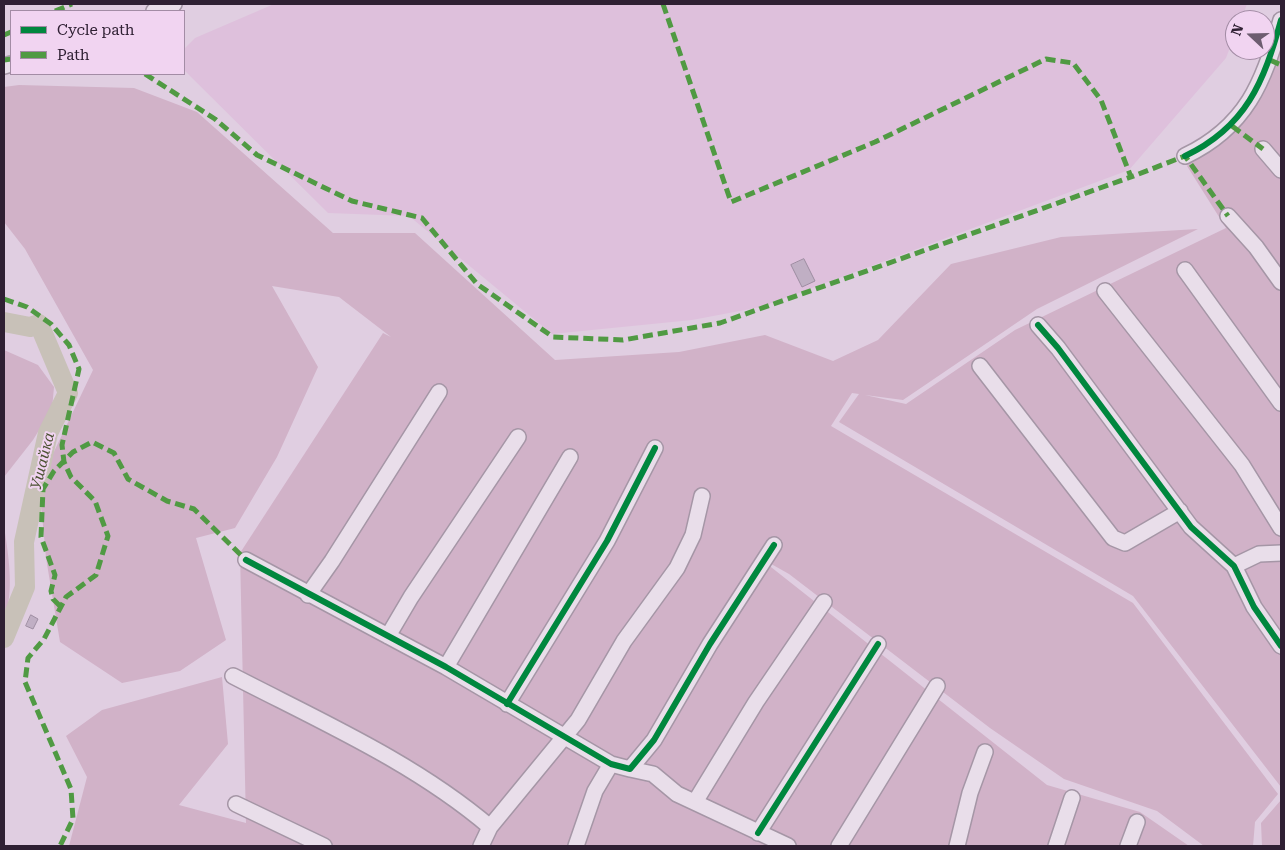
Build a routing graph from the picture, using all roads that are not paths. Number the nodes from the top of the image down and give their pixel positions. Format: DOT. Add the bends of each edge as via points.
graph roads {
  1 [pos="174,4"];
  2 [pos="157,10"];
  3 [pos="1281,20"];
  4 [pos="1263,149"];
  5 [pos="1185,156"];
  6 [pos="1281,170"];
  7 [pos="1228,216"];
  8 [pos="1185,270"];
  9 [pos="1281,282"];
  10 [pos="1105,291"];
  11 [pos="1038,325"];
  12 [pos="980,366"];
  13 [pos="439,392"];
  14 [pos="1281,403"];
  15 [pos="518,436"];
  16 [pos="655,448"];
  17 [pos="570,457"];
  18 [pos="702,496"];
  19 [pos="1180,511"];
  20 [pos="1281,528"];
  21 [pos="774,545"];
  22 [pos="1281,552"];
  23 [pos="246,560"];
  24 [pos="1234,566"];
  25 [pos="308,595"];
  26 [pos="824,602"];
  27 [pos="388,636"];
  28 [pos="878,644"];
  29 [pos="1281,646"];
  30 [pos="446,667"];
  31 [pos="233,676"];
  32 [pos="937,686"];
  33 [pos="506,704"];
  34 [pos="565,736"];
  35 [pos="985,752"];
  36 [pos="611,764"];
  37 [pos="630,769"];
  38 [pos="1072,798"];
  39 [pos="694,802"];
  40 [pos="236,804"];
  41 [pos="1137,822"];
  42 [pos="490,827"];
  43 [pos="758,833"];
  44 [pos="324,846"];
  45 [pos="481,846"];
  46 [pos="576,846"];
  47 [pos="788,846"];
  48 [pos="839,846"];
  49 [pos="957,846"];
  50 [pos="1056,846"];
  51 [pos="1128,846"];
  1 -- 2 [label="street"];
  3 -- 5 [label="street" via="1270,60 1253,96 1232,126"];
  4 -- 6 [label="street"];
  7 -- 9 [label="street"];
  8 -- 14 [label="street"];
  10 -- 20 [label="street" via="1242,465"];
  11 -- 19 [label="street"];
  12 -- 19 [label="street" via="1113,538 1125,543"];
  13 -- 25 [label="street"];
  15 -- 27 [label="street"];
  16 -- 33 [label="street" via="607,541"];
  17 -- 30 [label="street"];
  18 -- 34 [label="street" via="693,535 677,568 624,641 578,720"];
  19 -- 24 [label="street" via="1191,527"];
  21 -- 37 [label="street" via="710,644 654,740"];
  22 -- 24 [label="street" via="1259,554"];
  23 -- 25 [label="street"];
  24 -- 29 [label="street" via="1254,607"];
  25 -- 27 [label="street"];
  26 -- 39 [label="street" via="756,702"];
  27 -- 30 [label="street"];
  28 -- 43 [label="street"];
  30 -- 33 [label="street"];
  31 -- 42 [label="street" via="352,737 464,805"];
  32 -- 48 [label="street"];
  33 -- 34 [label="street"];
  34 -- 36 [label="street"];
  34 -- 42 [label="street"];
  35 -- 49 [label="street" via="970,793"];
  36 -- 37 [label="street"];
  36 -- 46 [label="street" via="595,791"];
  37 -- 39 [label="street" via="653,774 677,794"];
  38 -- 50 [label="street"];
  39 -- 43 [label="street"];
  40 -- 44 [label="street"];
  41 -- 51 [label="street"];
  42 -- 45 [label="street"];
  43 -- 47 [label="street"];
}
